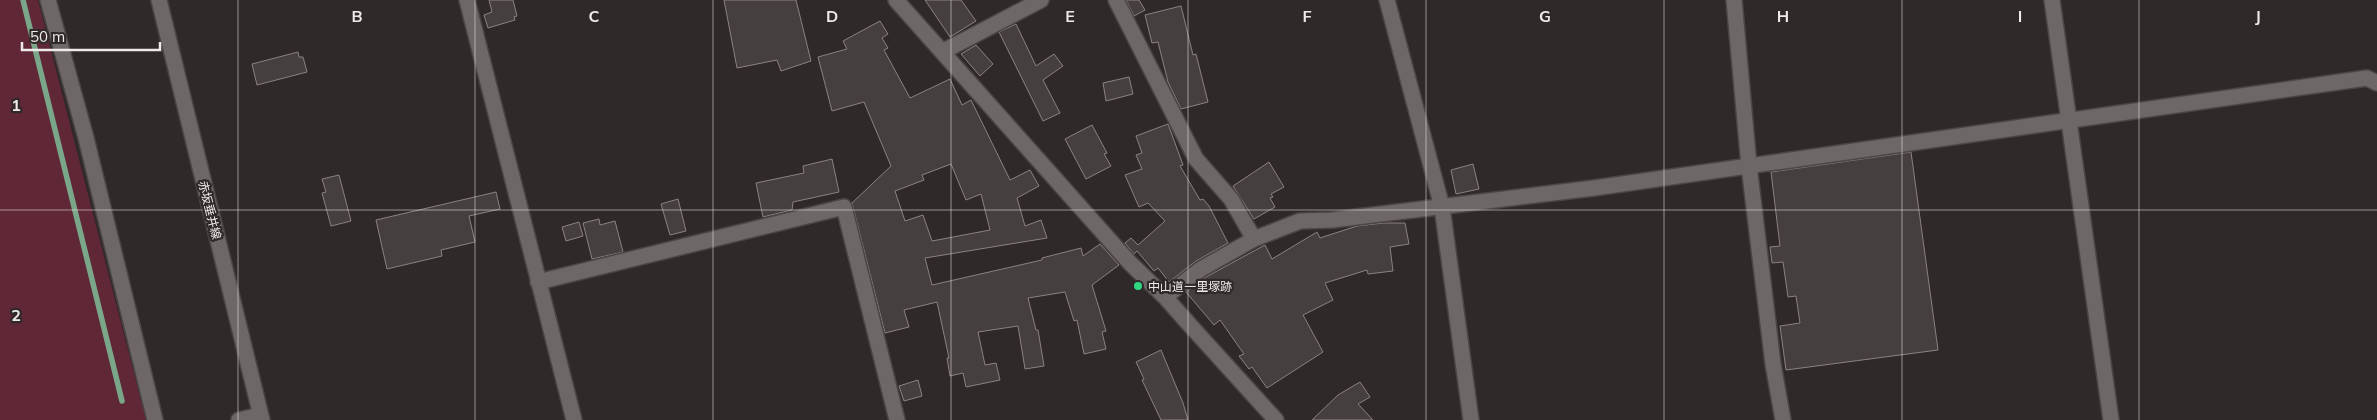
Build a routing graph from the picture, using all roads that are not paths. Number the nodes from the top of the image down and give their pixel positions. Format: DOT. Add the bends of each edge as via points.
graph roads {
  1 [pos="48,0"];
  2 [pos="159,0"];
  3 [pos="467,0"];
  4 [pos="896,0"];
  5 [pos="1040,0"];
  6 [pos="1116,0"];
  7 [pos="1387,0"];
  8 [pos="1734,0"];
  9 [pos="2052,0"];
  10 [pos="942,52"];
  11 [pos="2377,82"];
  12 [pos="2069,120"];
  13 [pos="1749,166"];
  14 [pos="1442,207"];
  15 [pos="1254,239"];
  16 [pos="538,282"];
  17 [pos="1165,296"];
  18 [pos="261,417"];
  19 [pos="155,420"];
  20 [pos="238,420"];
  21 [pos="574,420"];
  22 [pos="897,420"];
  23 [pos="1276,420"];
  24 [pos="1472,420"];
  25 [pos="1783,420"];
  26 [pos="2111,420"];
  1 -- 19 [label="street" via="86,138"];
  2 -- 18 [label="street, 赤坂垂井線"];
  3 -- 16 [label="street"];
  4 -- 10 [label="street"];
  5 -- 10 [label="street"];
  6 -- 15 [label="street" via="1196,159 1231,199"];
  7 -- 14 [label="street"];
  8 -- 13 [label="street"];
  9 -- 12 [label="street"];
  10 -- 17 [label="street" via="1130,263"];
  11 -- 12 [label="street" via="2367,78"];
  12 -- 13 [label="street"];
  12 -- 26 [label="street"];
  13 -- 14 [label="street"];
  13 -- 25 [label="street"];
  14 -- 15 [label="street" via="1300,221"];
  14 -- 24 [label="street"];
  15 -- 17 [label="street" via="1201,269"];
  16 -- 21 [label="street"];
  16 -- 22 [label="street" via="844,207"];
  17 -- 23 [label="street"];
  18 -- 20 [label="street"];
}
